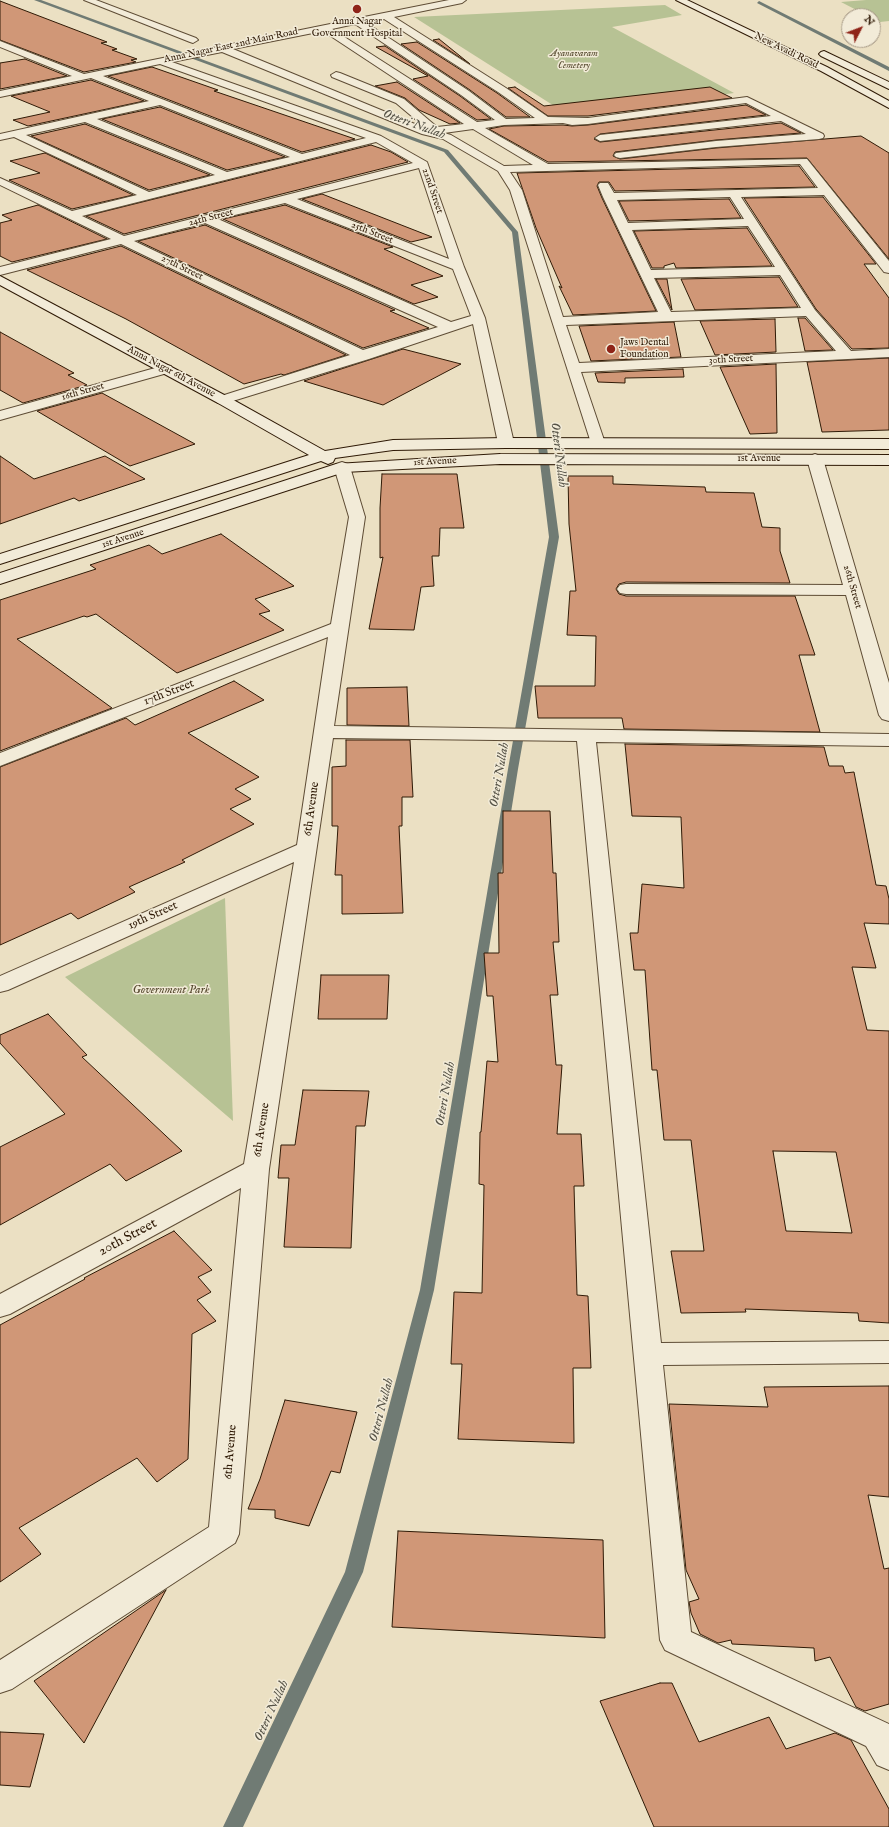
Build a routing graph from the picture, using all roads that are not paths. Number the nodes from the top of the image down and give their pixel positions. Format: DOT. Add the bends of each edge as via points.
graph roads {
  1 [pos="110,0"];
  2 [pos="462,0"];
  3 [pos="92,1"];
  4 [pos="702,1"];
  5 [pos="683,2"];
  6 [pos="385,15"];
  7 [pos="356,20"];
  8 [pos="324,28"];
  9 [pos="193,40"];
  10 [pos="0,44"];
  11 [pos="221,48"];
  12 [pos="813,49"];
  13 [pos="160,61"];
  14 [pos="336,75"];
  15 [pos="87,76"];
  16 [pos="889,86"];
  17 [pos="0,94"];
  18 [pos="161,102"];
  19 [pos="889,106"];
  20 [pos="780,118"];
  21 [pos="87,119"];
  22 [pos="545,120"];
  23 [pos="504,122"];
  24 [pos="572,122"];
  25 [pos="475,126"];
  26 [pos="431,131"];
  27 [pos="16,134"];
  28 [pos="0,138"];
  29 [pos="377,138"];
  30 [pos="600,138"];
  31 [pos="620,155"];
  32 [pos="301,158"];
  33 [pos="423,164"];
  34 [pos="642,166"];
  35 [pos="597,167"];
  36 [pos="546,168"];
  37 [pos="502,169"];
  38 [pos="226,176"];
  39 [pos="0,181"];
  40 [pos="826,191"];
  41 [pos="733,193"];
  42 [pos="148,196"];
  43 [pos="609,198"];
  44 [pos="286,199"];
  45 [pos="72,215"];
  46 [pos="207,219"];
  47 [pos="752,222"];
  48 [pos="623,227"];
  49 [pos="125,240"];
  50 [pos="458,267"];
  51 [pos="889,269"];
  52 [pos="0,271"];
  53 [pos="784,271"];
  54 [pos="646,274"];
  55 [pos="0,280"];
  56 [pos="810,312"];
  57 [pos="666,316"];
  58 [pos="478,318"];
  59 [pos="559,321"];
  60 [pos="450,327"];
  61 [pos="889,353"];
  62 [pos="847,355"];
  63 [pos="364,356"];
  64 [pos="573,368"];
  65 [pos="166,369"];
  66 [pos="223,400"];
  67 [pos="0,416"];
  68 [pos="506,443"];
  69 [pos="597,443"];
  70 [pos="889,444"];
  71 [pos="815,459"];
  72 [pos="889,460"];
  73 [pos="332,461"];
  74 [pos="0,559"];
  75 [pos="0,579"];
  76 [pos="626,589"];
  77 [pos="853,590"];
  78 [pos="339,626"];
  79 [pos="889,715"];
  80 [pos="323,732"];
  81 [pos="586,736"];
  82 [pos="889,740"];
  83 [pos="0,760"];
  84 [pos="307,848"];
  85 [pos="0,985"];
  86 [pos="256,1169"];
  87 [pos="0,1306"];
  88 [pos="889,1352"];
  89 [pos="646,1354"];
  90 [pos="0,1678"];
  91 [pos="885,1740"];
  1 -- 3 [label="street"];
  2 -- 6 [label="street, Anna Nagar East 2nd Main Road"];
  3 -- 9 [label="street"];
  4 -- 5 [label="street"];
  5 -- 19 [label="street, New Avadi Road" via="824,69"];
  6 -- 7 [label="street, Anna Nagar East 2nd Main Road"];
  6 -- 22 [label="street"];
  7 -- 8 [label="street, Anna Nagar East 2nd Main Road"];
  7 -- 23 [label="street"];
  8 -- 11 [label="street, Anna Nagar East 2nd Main Road"];
  8 -- 25 [label="street"];
  10 -- 15 [label="street"];
  11 -- 13 [label="street, Anna Nagar East 2nd Main Road"];
  11 -- 26 [label="street"];
  12 -- 16 [label="street, New Avadi Road"];
  13 -- 15 [label="street, Anna Nagar East 2nd Main Road"];
  13 -- 29 [label="street, 22nd Street"];
  14 -- 26 [label="street" via="400,101"];
  15 -- 17 [label="street, Anna Nagar East 2nd Main Road"];
  15 -- 18 [label="street"];
  18 -- 21 [label="street"];
  18 -- 32 [label="street"];
  20 -- 24 [label="street" via="747,100"];
  20 -- 30 [label="street"];
  20 -- 31 [label="street" via="819,136"];
  21 -- 27 [label="street"];
  21 -- 38 [label="street"];
  22 -- 23 [label="street"];
  22 -- 24 [label="street"];
  23 -- 25 [label="street"];
  24 -- 30 [label="street"];
  25 -- 26 [label="street"];
  25 -- 36 [label="street"];
  26 -- 37 [label="street" via="447,137"];
  27 -- 28 [label="street"];
  27 -- 42 [label="street"];
  29 -- 32 [label="street"];
  29 -- 33 [label="street, 22nd Street"];
  30 -- 31 [label="street"];
  31 -- 34 [label="street"];
  32 -- 38 [label="street"];
  33 -- 44 [label="street, 24th Street"];
  33 -- 50 [label="street, 22nd Street"];
  34 -- 35 [label="street"];
  34 -- 40 [label="street" via="803,161"];
  35 -- 36 [label="street"];
  35 -- 43 [label="street"];
  36 -- 37 [label="street"];
  37 -- 59 [label="street" via="516,190"];
  38 -- 42 [label="street"];
  39 -- 45 [label="street, 27th Street"];
  40 -- 41 [label="street"];
  40 -- 51 [label="street"];
  41 -- 43 [label="street"];
  41 -- 47 [label="street"];
  42 -- 45 [label="street"];
  43 -- 48 [label="street"];
  44 -- 46 [label="street, 24th Street"];
  44 -- 50 [label="street, 25th Street"];
  45 -- 49 [label="street, 27th Street"];
  46 -- 49 [label="street, 24th Street"];
  46 -- 60 [label="street"];
  47 -- 48 [label="street"];
  47 -- 53 [label="street"];
  48 -- 54 [label="street"];
  49 -- 52 [label="street, 24th Street"];
  49 -- 63 [label="street, 27th Street"];
  50 -- 58 [label="street, 22nd Street"];
  53 -- 54 [label="street"];
  53 -- 56 [label="street"];
  54 -- 57 [label="street"];
  55 -- 65 [label="street, Anna Nagar 6th Avenue"];
  56 -- 57 [label="street"];
  56 -- 62 [label="street"];
  57 -- 59 [label="street"];
  58 -- 60 [label="street"];
  58 -- 68 [label="street, 22nd Street"];
  59 -- 64 [label="street"];
  60 -- 63 [label="street"];
  61 -- 62 [label="street, 30th Street"];
  62 -- 64 [label="street, 30th Street"];
  63 -- 66 [label="street"];
  64 -- 69 [label="street"];
  65 -- 66 [label="street, Anna Nagar 6th Avenue"];
  65 -- 67 [label="street, 16th Street"];
  66 -- 73 [label="street, Anna Nagar 6th Avenue"];
  68 -- 69 [label="street, 1st Avenue"];
  68 -- 73 [label="street, 1st Avenue" via="393,445"];
  69 -- 70 [label="street, 1st Avenue"];
  71 -- 72 [label="street, 1st Avenue"];
  71 -- 73 [label="street, 1st Avenue"];
  71 -- 77 [label="street, 26th Street"];
  73 -- 74 [label="street, 1st Avenue"];
  73 -- 75 [label="street, 1st Avenue"];
  73 -- 78 [label="street, 6th Avenue" via="357,517"];
  76 -- 77 [label="street"];
  77 -- 79 [label="street, 26th Street"];
  78 -- 80 [label="street, 6th Avenue"];
  78 -- 83 [label="street, 17th Street"];
  80 -- 81 [label="street"];
  80 -- 84 [label="street, 6th Avenue"];
  81 -- 82 [label="street"];
  81 -- 89 [label="street"];
  84 -- 85 [label="street, 19th Street"];
  84 -- 86 [label="street, 6th Avenue"];
  86 -- 87 [label="street, 20th Street"];
  86 -- 90 [label="street, 6th Avenue" via="224,1534"];
  88 -- 89 [label="street"];
  89 -- 91 [label="street" via="676,1640"];
}
